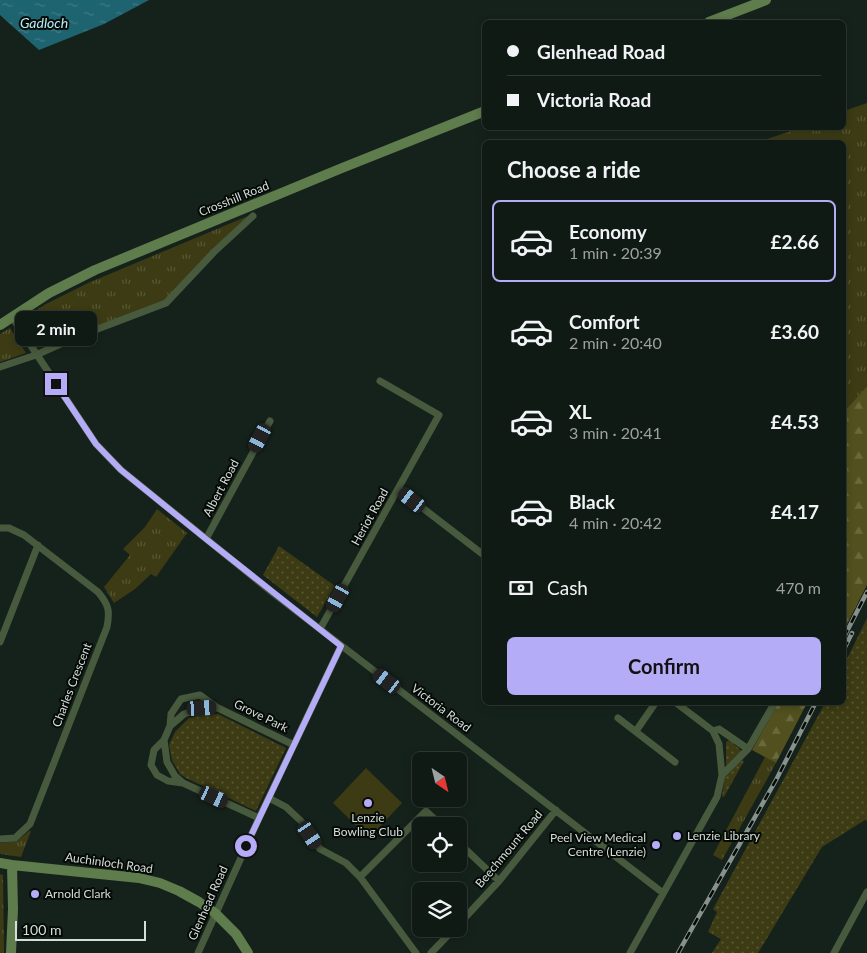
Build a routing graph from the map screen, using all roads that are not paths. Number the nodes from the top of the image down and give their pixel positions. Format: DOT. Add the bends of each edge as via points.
graph roads {
  1 [pos="766,0"];
  2 [pos="714,20"];
  3 [pos="482,112"];
  4 [pos="253,216"];
  5 [pos="12,317"];
  6 [pos="0,325"];
  7 [pos="36,355"];
  8 [pos="0,367"];
  9 [pos="380,380"];
  10 [pos="270,421"];
  11 [pos="398,489"];
  12 [pos="0,528"];
  13 [pos="206,539"];
  14 [pos="38,546"];
  15 [pos="482,554"];
  16 [pos="320,629"];
  17 [pos="0,642"];
  18 [pos="341,646"];
  19 [pos="654,705"];
  20 [pos="679,705"];
  21 [pos="772,705"];
  22 [pos="218,708"];
  23 [pos="618,718"];
  24 [pos="170,726"];
  25 [pos="636,731"];
  26 [pos="713,731"];
  27 [pos="164,740"];
  28 [pos="294,745"];
  29 [pos="748,750"];
  30 [pos="676,762"];
  31 [pos="722,775"];
  32 [pos="183,783"];
  33 [pos="269,798"];
  34 [pos="556,810"];
  35 [pos="420,817"];
  36 [pos="432,817"];
  37 [pos="259,818"];
  38 [pos="412,825"];
  39 [pos="0,839"];
  40 [pos="467,850"];
  41 [pos="0,863"];
  42 [pos="12,865"];
  43 [pos="360,878"];
  44 [pos="499,881"];
  45 [pos="867,892"];
  46 [pos="662,893"];
  47 [pos="215,914"];
  48 [pos="467,915"];
  49 [pos="446,937"];
  50 [pos="11,953"];
  51 [pos="198,953"];
  52 [pos="248,953"];
  53 [pos="416,953"];
  54 [pos="431,953"];
  55 [pos="630,953"];
  56 [pos="834,953"];
  1 -- 2 [label="main road"];
  3 -- 5 [label="main road, Crosshill Road" via="95,270"];
  4 -- 7 [label="street, Crosshill Road" via="166,303"];
  5 -- 6 [label="main road, Crosshill Road"];
  5 -- 7 [label="street, Victoria Road"];
  7 -- 8 [label="street, Crosshill Road"];
  7 -- 13 [label="street, Victoria Road" via="96,444 121,470"];
  9 -- 11 [label="street, Heriot Road" via="439,415"];
  10 -- 13 [label="street, Albert Road"];
  11 -- 15 [label="street"];
  11 -- 16 [label="street, Heriot Road"];
  12 -- 14 [label="street, Charles Crescent" via="9,528 24,535"];
  13 -- 16 [label="street, Victoria Road"];
  14 -- 17 [label="street"];
  14 -- 39 [label="street, Charles Crescent" via="98,592 106,601 109,614 107,628 30,824 15,838"];
  16 -- 18 [label="street, Victoria Road"];
  18 -- 28 [label="street, Glenhead Road"];
  18 -- 34 [label="street, Victoria Road"];
  19 -- 25 [label="street"];
  20 -- 26 [label="street"];
  21 -- 29 [label="street"];
  22 -- 24 [label="street, Grove Park" via="202,708 184,714"];
  22 -- 24 [label="street, Grove Park" via="200,695 181,698 171,714"];
  22 -- 28 [label="street, Grove Park"];
  23 -- 25 [label="street"];
  24 -- 27 [label="street, Grove Park"];
  25 -- 30 [label="street"];
  26 -- 29 [label="street" via="719,729"];
  26 -- 31 [label="street" via="719,744"];
  27 -- 32 [label="street, Grove Park" via="166,762"];
  27 -- 32 [label="street, Grove Park" via="154,750 151,765 157,775"];
  28 -- 33 [label="street, Glenhead Road"];
  29 -- 31 [label="street"];
  31 -- 46 [label="street" via="717,797"];
  32 -- 37 [label="street, Grove Park"];
  33 -- 37 [label="street, Glenhead Road"];
  33 -- 43 [label="street" via="286,807 301,821 320,849 346,863"];
  34 -- 44 [label="street, Beechmount Road"];
  34 -- 46 [label="street, Victoria Road"];
  35 -- 36 [label="street" via="426,811"];
  37 -- 47 [label="street, Glenhead Road"];
  38 -- 43 [label="street"];
  40 -- 44 [label="street"];
  41 -- 42 [label="main road, Auchinloch Road"];
  42 -- 47 [label="main road, Auchinloch Road" via="160,883 199,902"];
  42 -- 50 [label="main road"];
  43 -- 53 [label="street"];
  44 -- 48 [label="street, Beechmount Road"];
  45 -- 56 [label="street"];
  46 -- 55 [label="street"];
  47 -- 51 [label="street, Glenhead Road"];
  47 -- 52 [label="main road, Auchinloch Road" via="236,934"];
  49 -- 54 [label="street"];
}
